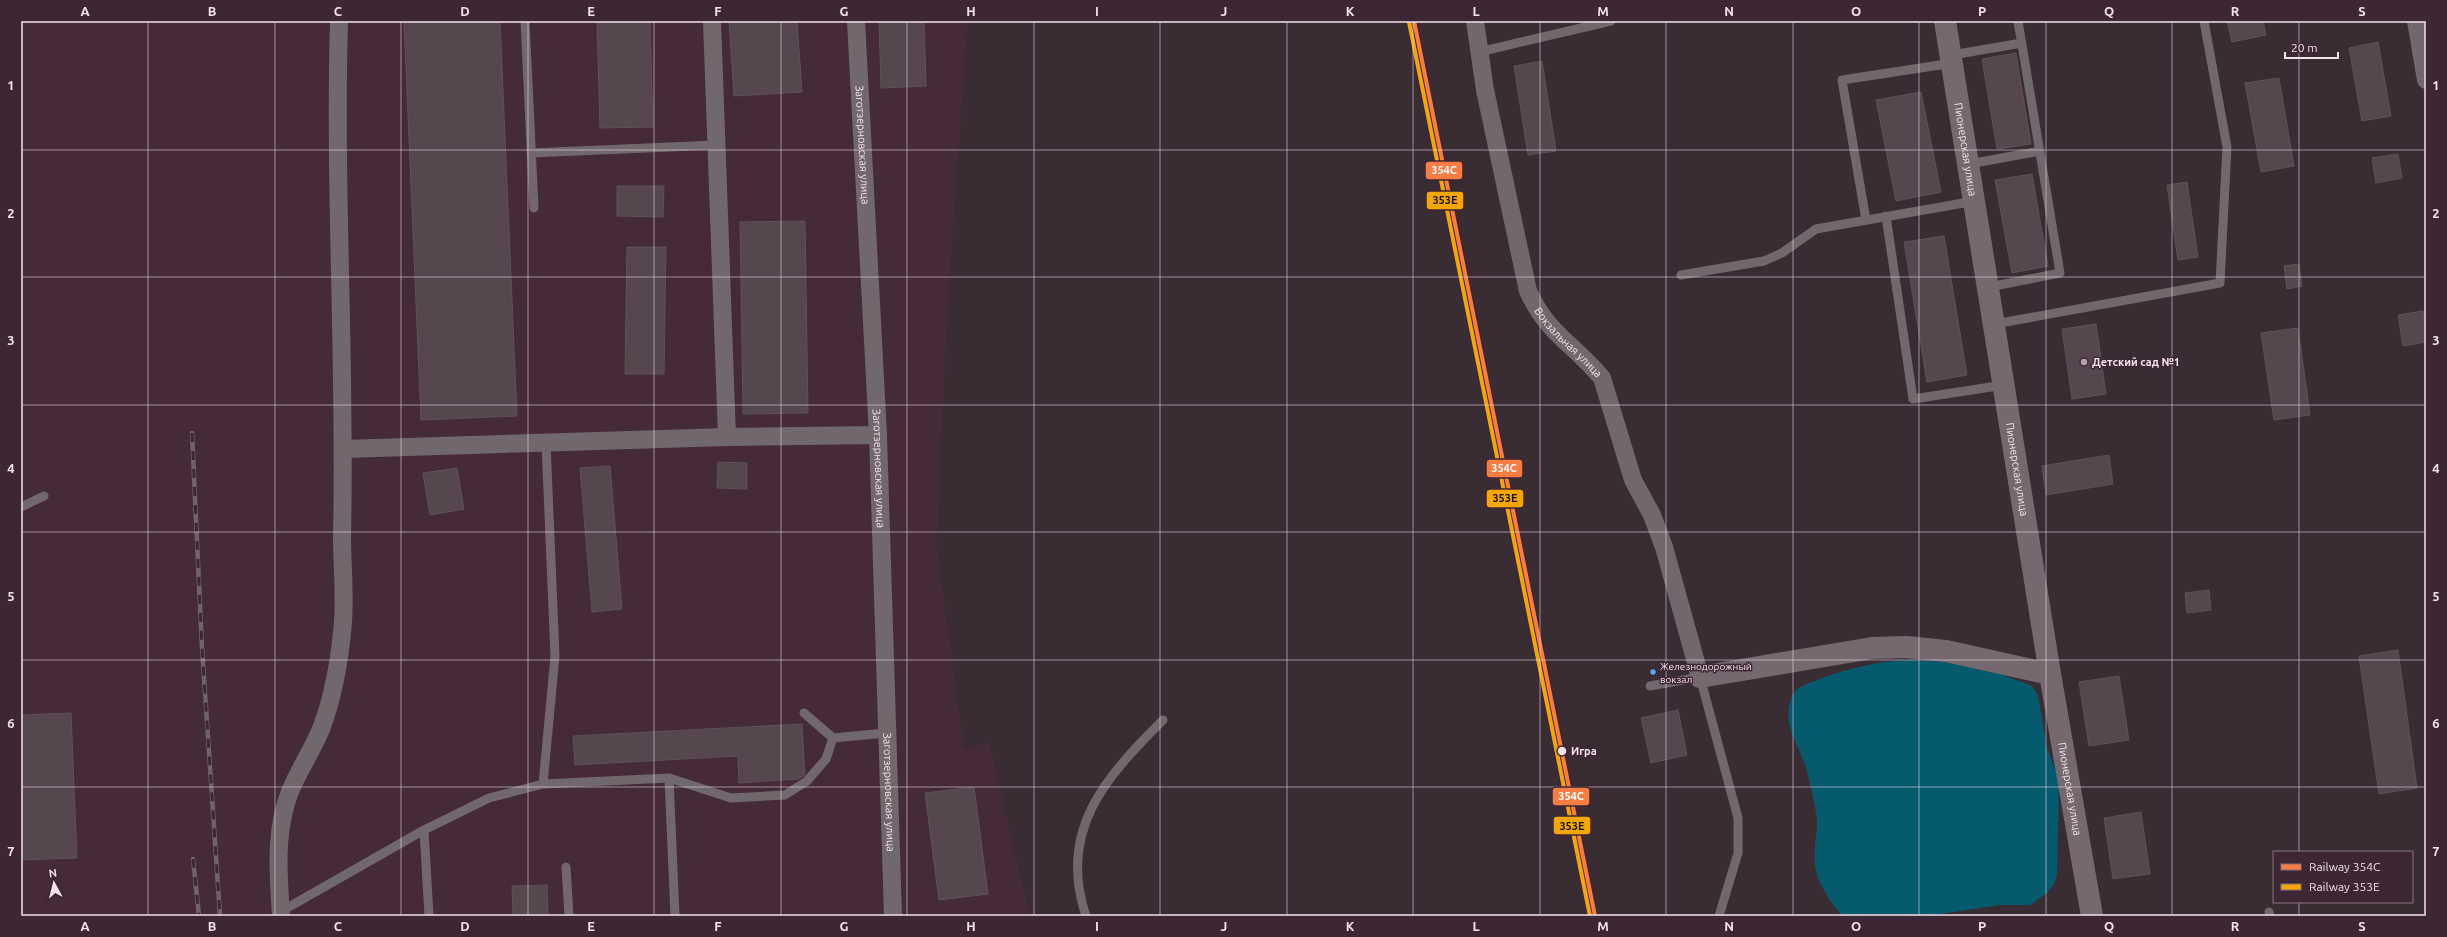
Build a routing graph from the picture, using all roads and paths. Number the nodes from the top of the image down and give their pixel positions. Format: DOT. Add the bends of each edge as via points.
graph roads {
  1 [pos="339,21"];
  2 [pos="525,21"];
  3 [pos="712,21"];
  4 [pos="856,21"];
  5 [pos="1475,21"];
  6 [pos="1612,21"];
  7 [pos="1945,21"];
  8 [pos="2018,21"];
  9 [pos="2204,21"];
  10 [pos="2416,21"];
  11 [pos="2022,43"];
  12 [pos="1479,52"];
  13 [pos="1952,59"];
  14 [pos="2426,80"];
  15 [pos="716,144"];
  16 [pos="2040,151"];
  17 [pos="531,153"];
  18 [pos="1969,164"];
  19 [pos="1975,201"];
  20 [pos="534,208"];
  21 [pos="1886,216"];
  22 [pos="1866,220"];
  23 [pos="1681,275"];
  24 [pos="1989,287"];
  25 [pos="1995,324"];
  26 [pos="2004,385"];
  27 [pos="878,435"];
  28 [pos="727,437"];
  29 [pos="546,443"];
  30 [pos="344,449"];
  31 [pos="44,496"];
  32 [pos="21,507"];
  33 [pos="2050,674"];
  34 [pos="1700,677"];
  35 [pos="1650,686"];
  36 [pos="804,713"];
  37 [pos="1163,720"];
  38 [pos="886,733"];
  39 [pos="834,738"];
  40 [pos="669,778"];
  41 [pos="543,784"];
  42 [pos="424,830"];
  43 [pos="566,867"];
  44 [pos="280,914"];
  45 [pos="429,916"];
  46 [pos="569,916"];
  47 [pos="675,916"];
  48 [pos="893,916"];
  49 [pos="1086,916"];
  50 [pos="1719,916"];
  51 [pos="2092,916"];
  1 -- 30 [label="street" via="336,111"];
  2 -- 17 [label="lane"];
  3 -- 15 [label="street"];
  4 -- 27 [label="street, Заготзерновская улица"];
  5 -- 12 [label="street, Вокзальная улица"];
  6 -- 12 [label="lane"];
  7 -- 13 [label="street, Пионерская улица"];
  8 -- 11 [label="lane"];
  9 -- 25 [label="lane" via="2227,147 2220,283"];
  10 -- 14 [label="street"];
  11 -- 13 [label="lane"];
  11 -- 16 [label="lane"];
  12 -- 34 [label="street, Вокзальная улица" via="1528,291 1537,312 1552,330 1592,365 1602,378 1633,480 1652,515 1664,547"];
  13 -- 18 [label="street, Пионерская улица"];
  13 -- 22 [label="lane" via="1842,80"];
  15 -- 17 [label="lane"];
  15 -- 28 [label="street"];
  16 -- 18 [label="lane"];
  16 -- 24 [label="lane" via="2060,273"];
  17 -- 20 [label="lane"];
  18 -- 19 [label="street, Пионерская улица"];
  19 -- 21 [label="lane"];
  19 -- 24 [label="street, Пионерская улица"];
  21 -- 22 [label="lane"];
  21 -- 26 [label="lane" via="1913,399"];
  22 -- 23 [label="lane" via="1816,229 1764,261"];
  24 -- 25 [label="street, Пионерская улица"];
  25 -- 26 [label="street, Пионерская улица"];
  26 -- 33 [label="street, Пионерская улица"];
  27 -- 28 [label="street"];
  27 -- 38 [label="street, Заготзерновская улица"];
  28 -- 29 [label="street"];
  29 -- 30 [label="street"];
  29 -- 41 [label="lane" via="556,656"];
  30 -- 44 [label="street" via="343,619 339,658 320,731 306,756 285,806 279,834"];
  31 -- 32 [label="lane"];
  33 -- 34 [label="street" via="1953,652 1906,647 1872,648"];
  33 -- 51 [label="street, Пионерская улица"];
  34 -- 35 [label="lane"];
  34 -- 50 [label="lane" via="1738,818 1738,853"];
  36 -- 39 [label="lane"];
  37 -- 49 [label="lane" via="1105,783 1081,831 1076,868"];
  38 -- 39 [label="lane"];
  38 -- 48 [label="street, Заготзерновская улица"];
  39 -- 40 [label="lane" via="826,759 807,781 785,795 731,798"];
  40 -- 41 [label="lane"];
  40 -- 47 [label="lane"];
  41 -- 42 [label="lane" via="489,798"];
  42 -- 44 [label="lane"];
  42 -- 45 [label="lane"];
  43 -- 46 [label="lane"];
}
